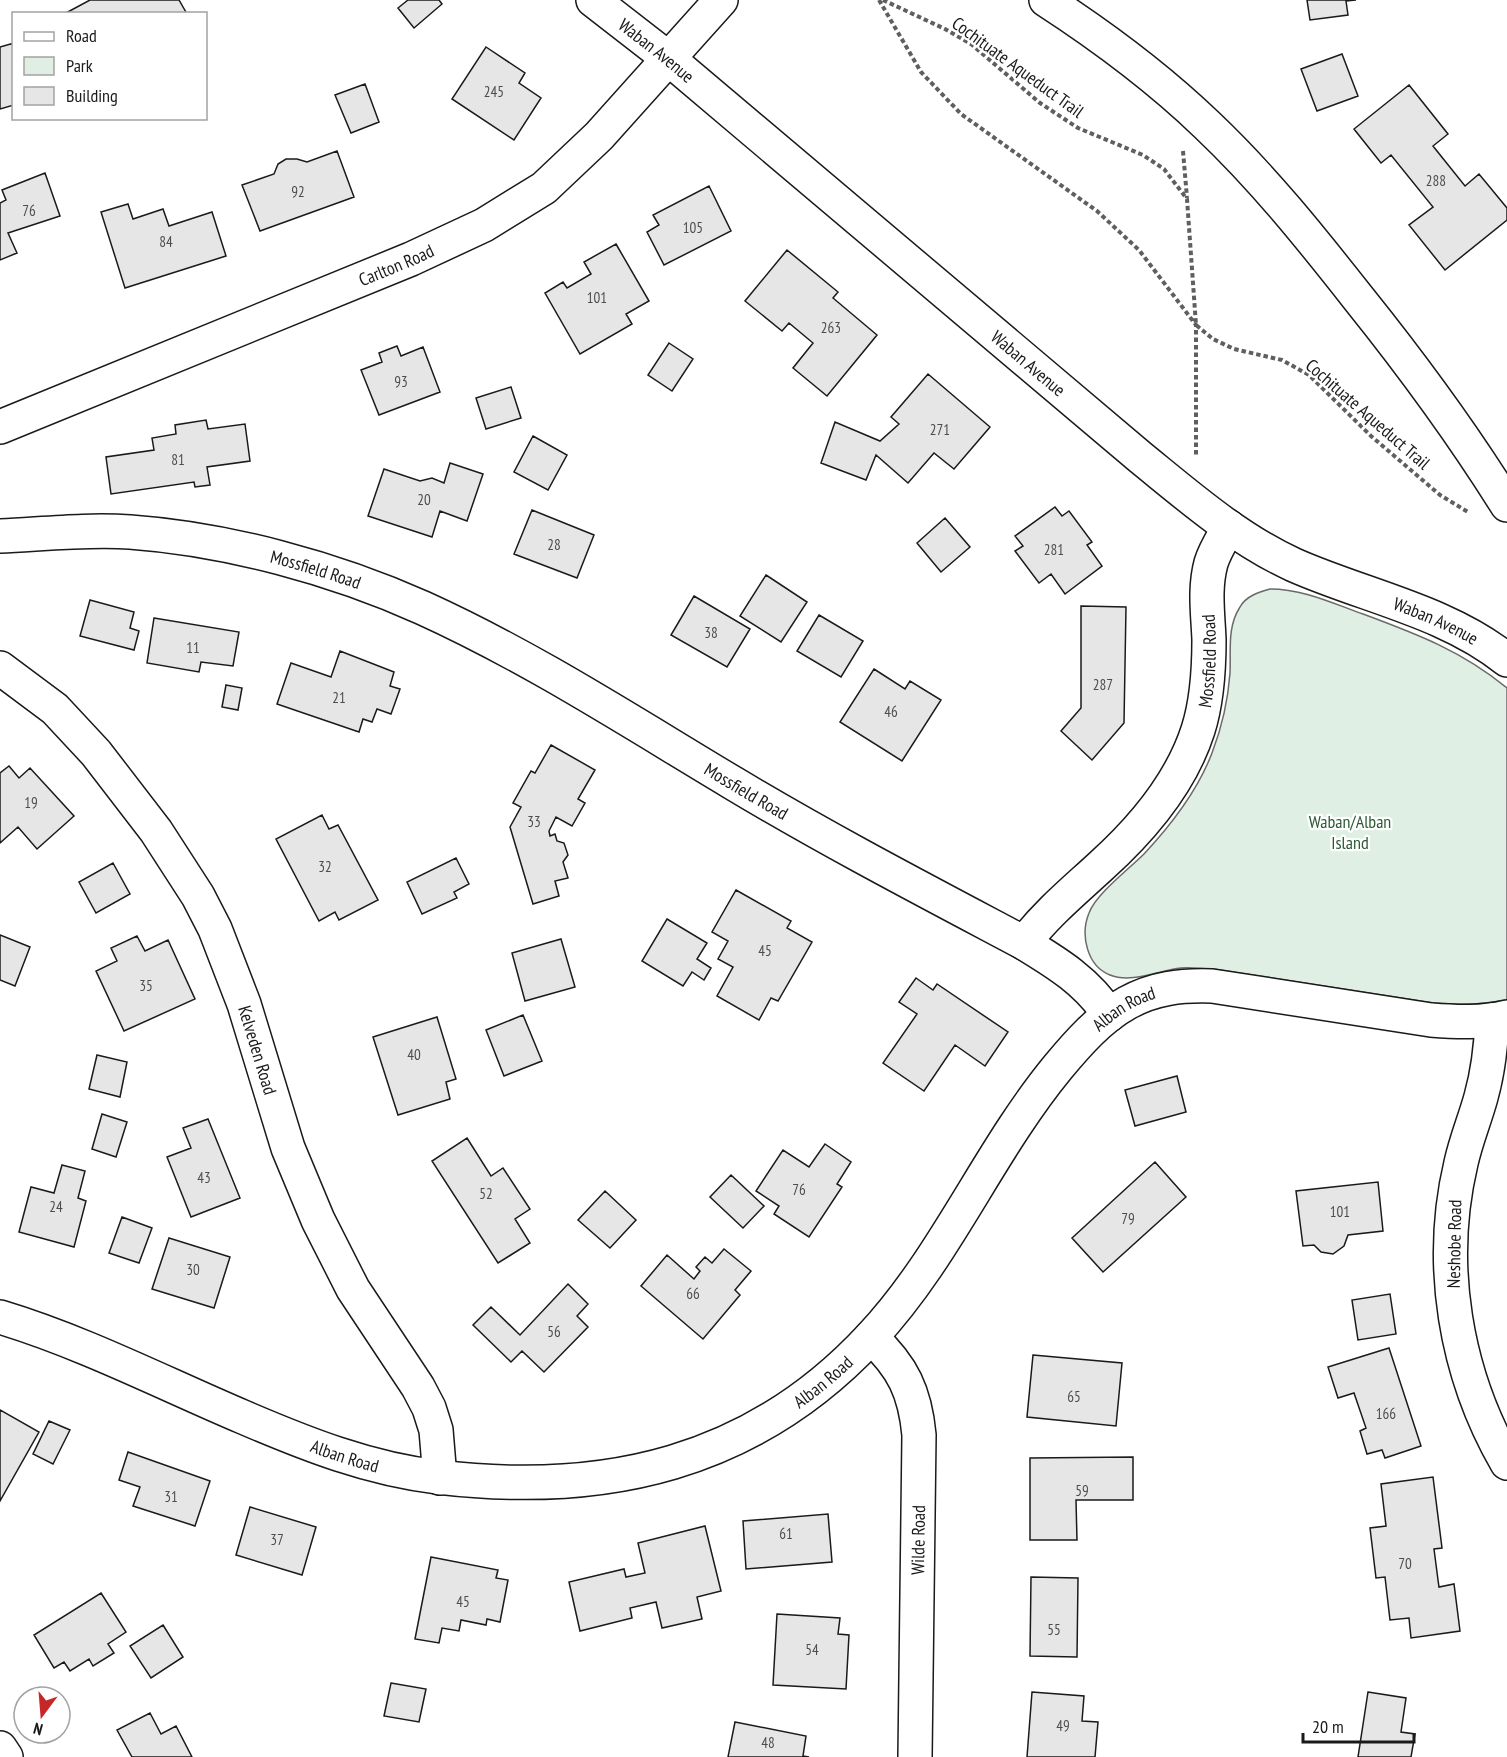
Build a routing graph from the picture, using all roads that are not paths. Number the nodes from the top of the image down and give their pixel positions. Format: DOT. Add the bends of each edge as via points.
graph roads {
  1 [pos="593,0"];
  2 [pos="721,0"];
  3 [pos="1046,0"];
  4 [pos="669,59"];
  5 [pos="0,427"];
  6 [pos="1507,505"];
  7 [pos="1229,527"];
  8 [pos="0,536"];
  9 [pos="1507,626"];
  10 [pos="1473,637"];
  11 [pos="1507,660"];
  12 [pos="0,668"];
  13 [pos="1024,943"];
  14 [pos="1109,1015"];
  15 [pos="1499,1019"];
  16 [pos="0,1317"];
  17 [pos="871,1337"];
  18 [pos="1507,1463"];
  19 [pos="440,1478"];
  20 [pos="0,1748"];
  21 [pos="6,1757"];
  22 [pos="915,1757"];
  1 -- 4 [label="street, Waban Avenue"];
  2 -- 4 [label="street, Carlton Road"];
  3 -- 6 [label="street" via="1111,45 1179,100 1265,185 1381,326"];
  4 -- 5 [label="street, Carlton Road" via="573,163 544,189 484,225 401,264"];
  4 -- 7 [label="street, Waban Avenue" via="1140,457"];
  7 -- 10 [label="street, Waban Avenue" via="1293,564"];
  7 -- 13 [label="street, Mossfield Road" via="1211,563 1205,700 1187,759 1171,787 1129,838 1054,907"];
  8 -- 13 [label="street, Mossfield Road" via="93,531 203,541 378,589 507,650 792,818"];
  9 -- 10 [label="street" via="1499,632"];
  10 -- 11 [label="street, Waban Avenue"];
  12 -- 19 [label="street, Kelveden Road" via="55,709 96,753 198,896 244,1004 276,1114 318,1220 353,1289 429,1408 436,1430"];
  13 -- 14 [label="street" via="1079,980"];
  14 -- 15 [label="street, Alban Road" via="1160,989 1184,985 1431,1020"];
  14 -- 17 [label="street, Alban Road" via="1090,1031 1044,1085 988,1166 922,1274"];
  15 -- 18 [label="street, Neshobe Road" via="1455,1196 1450,1271 1460,1344 1469,1376"];
  16 -- 19 [label="street, Alban Road" via="329,1452 401,1472"];
  17 -- 19 [label="street, Alban Road" via="820,1385 761,1425 667,1465 554,1483"];
  17 -- 22 [label="street, Wilde Road" via="902,1372 917,1413"];
  20 -- 21 [label="street"];
}
